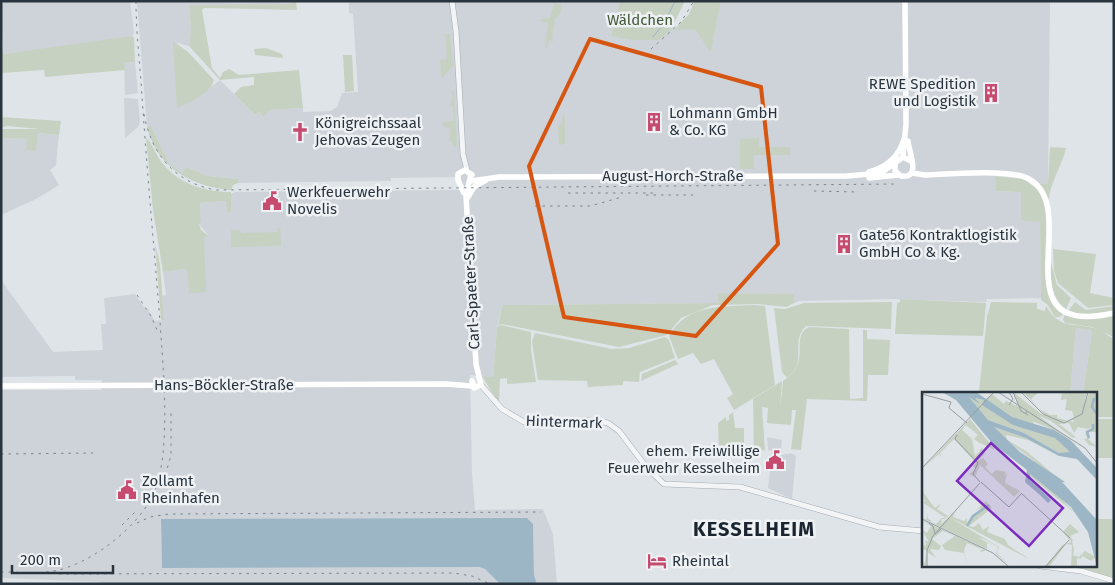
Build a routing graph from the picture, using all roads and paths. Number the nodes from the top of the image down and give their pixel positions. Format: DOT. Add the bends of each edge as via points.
graph roads {
  1 [pos="452,1"];
  2 [pos="905,1"];
  3 [pos="906,124"];
  4 [pos="903,158"];
  5 [pos="913,163"];
  6 [pos="895,164"];
  7 [pos="467,172"];
  8 [pos="912,172"];
  9 [pos="860,175"];
  10 [pos="898,175"];
  11 [pos="929,175"];
  12 [pos="847,176"];
  13 [pos="499,177"];
  14 [pos="461,183"];
  15 [pos="472,183"];
  16 [pos="466,199"];
  17 [pos="1114,313"];
  18 [pos="476,382"];
  19 [pos="1,386"];
  20 [pos="922,531"];
  21 [pos="1056,568"];
  22 [pos="1114,581"];
  1 -- 7 [label="street, Carl-Spaeter-Straße"];
  2 -- 3 [label="main road"];
  3 -- 4 [label="main road"];
  3 -- 5 [label="main road"];
  3 -- 9 [label="main road" via="903,141 894,158 885,166"];
  4 -- 5 [label="main road"];
  4 -- 6 [label="main road, August-Horch-Straße"];
  5 -- 8 [label="main road"];
  5 -- 11 [label="main road"];
  6 -- 9 [label="main road, August-Horch-Straße" via="881,173"];
  6 -- 10 [label="main road"];
  7 -- 13 [label="main road, August-Horch-Straße"];
  7 -- 14 [label="main road, Carl-Spaeter-Straße" via="458,176"];
  7 -- 15 [label="main road, Carl-Spaeter-Straße"];
  8 -- 10 [label="main road, August-Horch-Straße" via="906,177"];
  8 -- 11 [label="main road"];
  9 -- 12 [label="main road, August-Horch-Straße"];
  10 -- 12 [label="main road, August-Horch-Straße"];
  11 -- 17 [label="main road" via="1012,174 1037,185 1045,196 1047,207 1049,287 1053,299 1072,315 1092,317"];
  12 -- 13 [label="main road, August-Horch-Straße"];
  13 -- 15 [label="main road, August-Horch-Straße"];
  14 -- 15 [label="main road"];
  14 -- 16 [label="main road, Carl-Spaeter-Straße"];
  15 -- 16 [label="main road, Carl-Spaeter-Straße"];
  16 -- 18 [label="main road, Carl-Spaeter-Straße"];
  18 -- 19 [label="main road, Hans-Böckler-Straße"];
  18 -- 20 [label="street, Hintermark" via="517,420 534,424 608,422 619,430 647,468 664,484 740,487 879,528"];
  21 -- 22 [label="street"];
}
